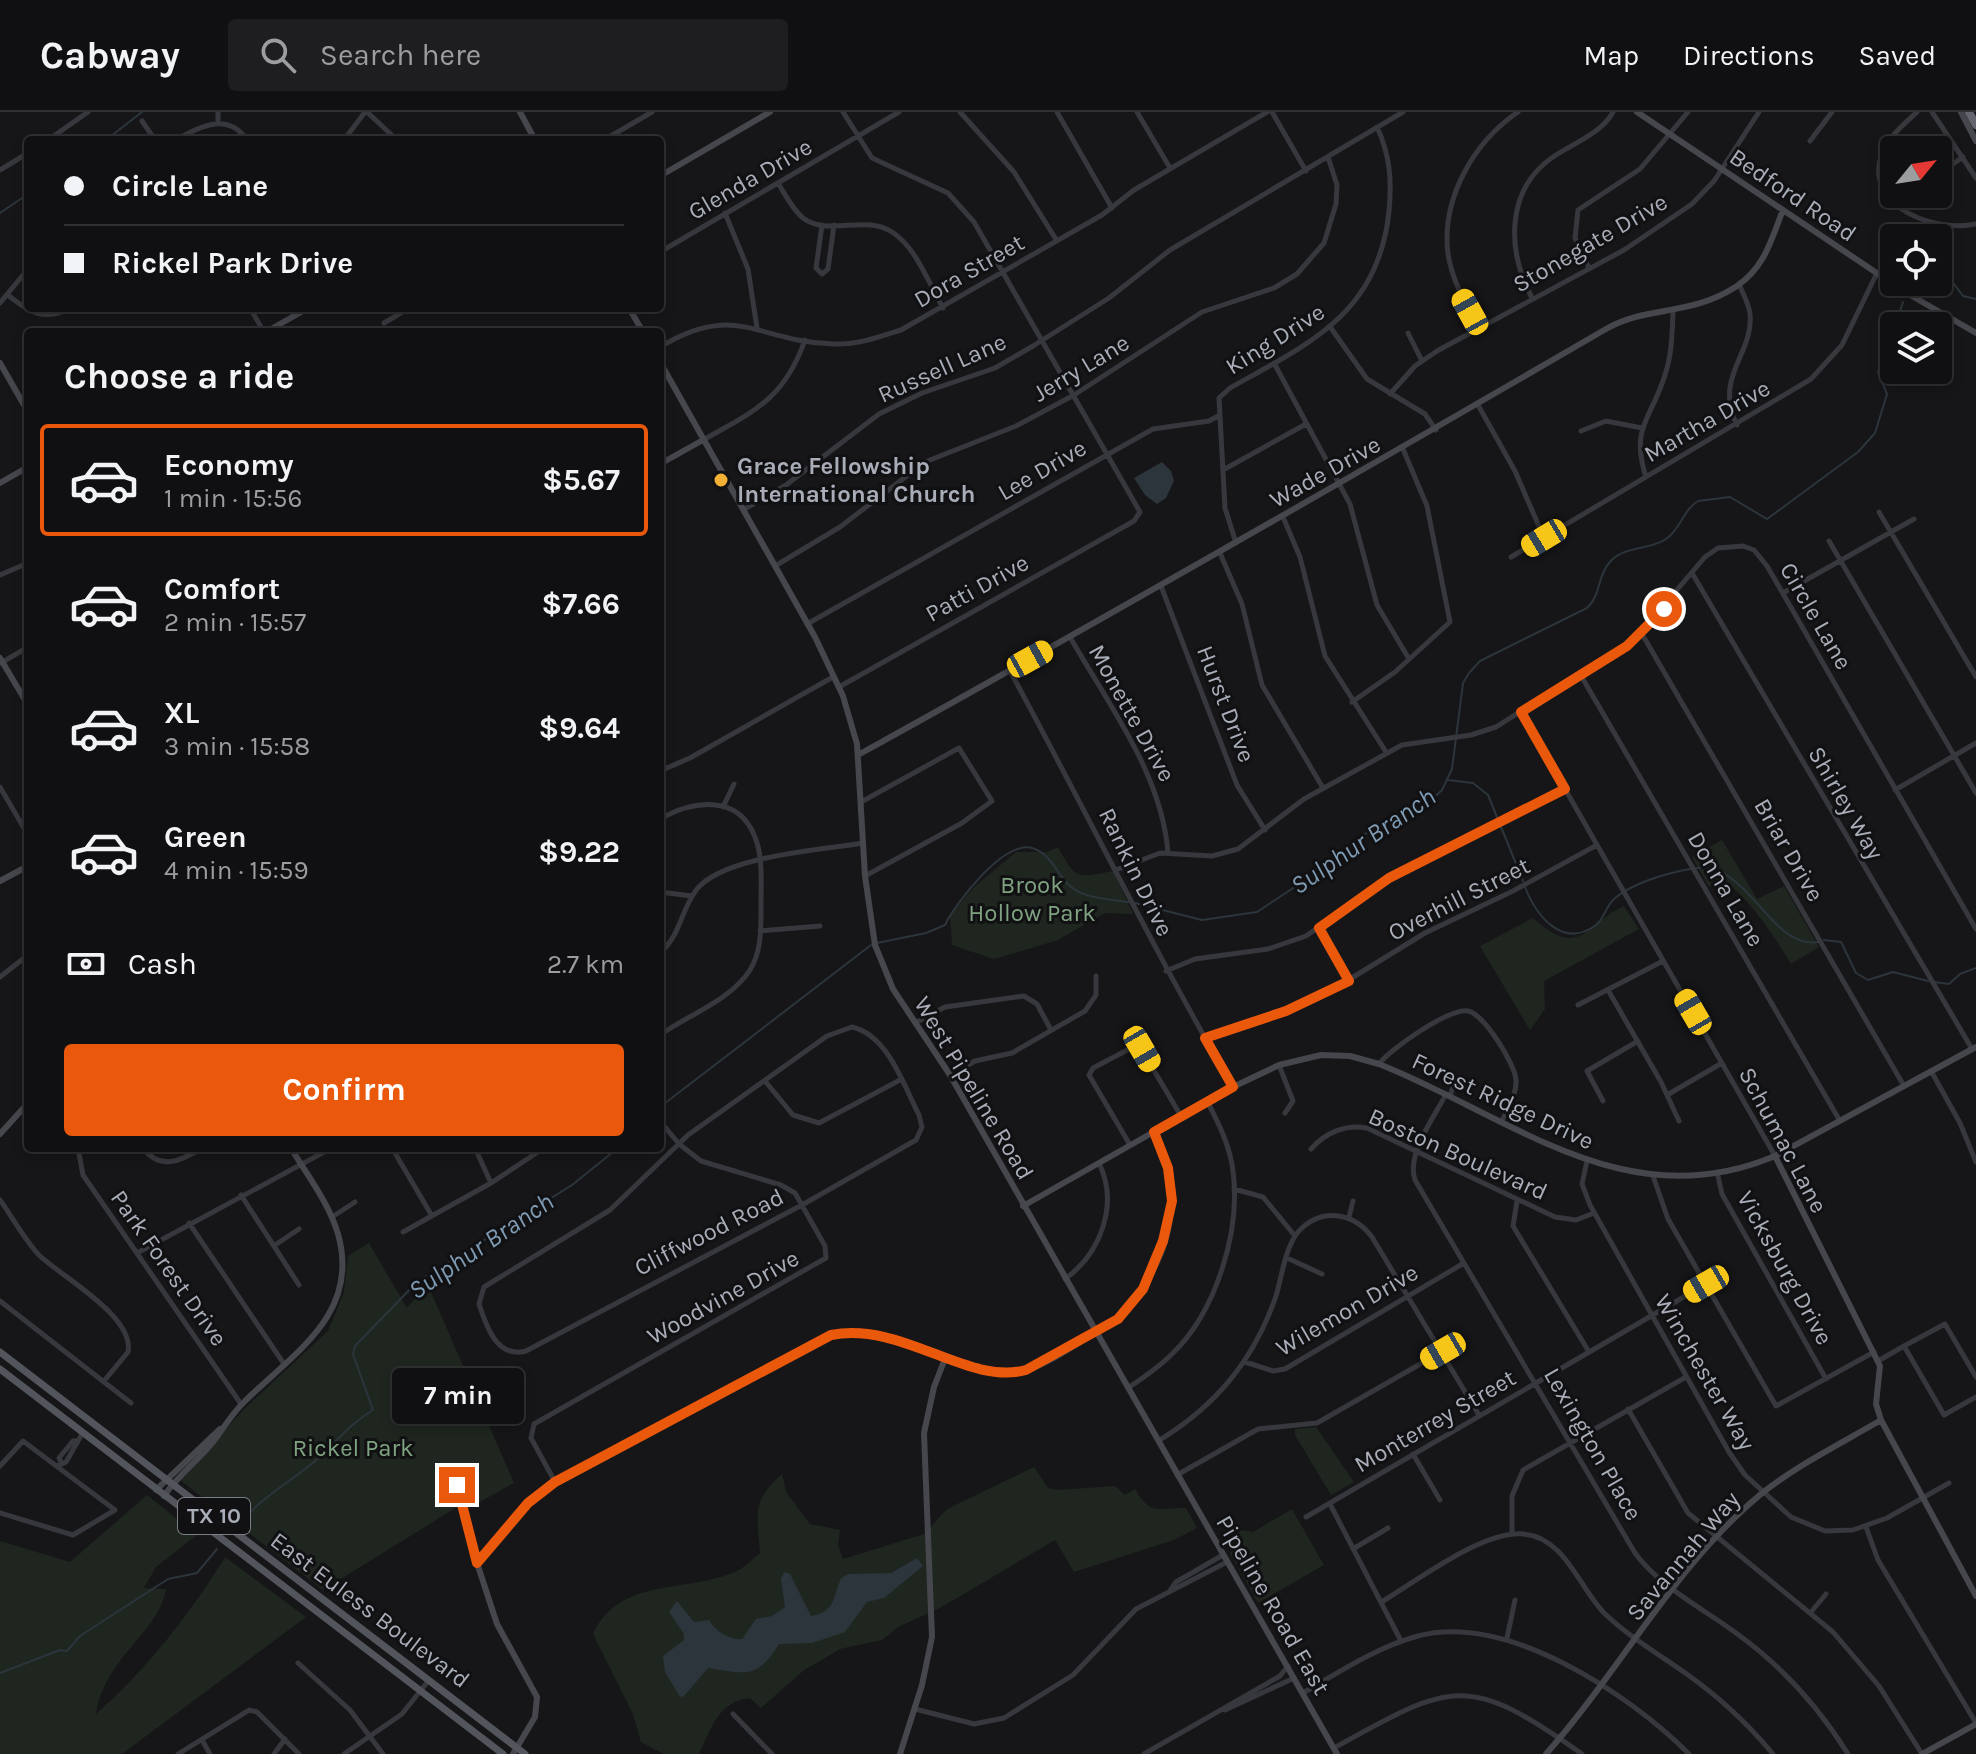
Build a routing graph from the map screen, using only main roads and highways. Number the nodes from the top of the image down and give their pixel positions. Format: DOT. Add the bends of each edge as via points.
graph roads {
  1 [pos="1969,112"];
  2 [pos="1976,125"];
  3 [pos="0,1352"];
  4 [pos="0,1370"];
  5 [pos="515,1751"];
  6 [pos="503,1754"];
  7 [pos="525,1754"];
  1 -- 2 [label="highway"];
  3 -- 5 [label="main road, East Euless Boulevard / TX 10"];
  4 -- 6 [label="main road, East Euless Boulevard / TX 10" via="80,1437"];
  5 -- 7 [label="main road, East Euless Boulevard / TX 10"];
}
